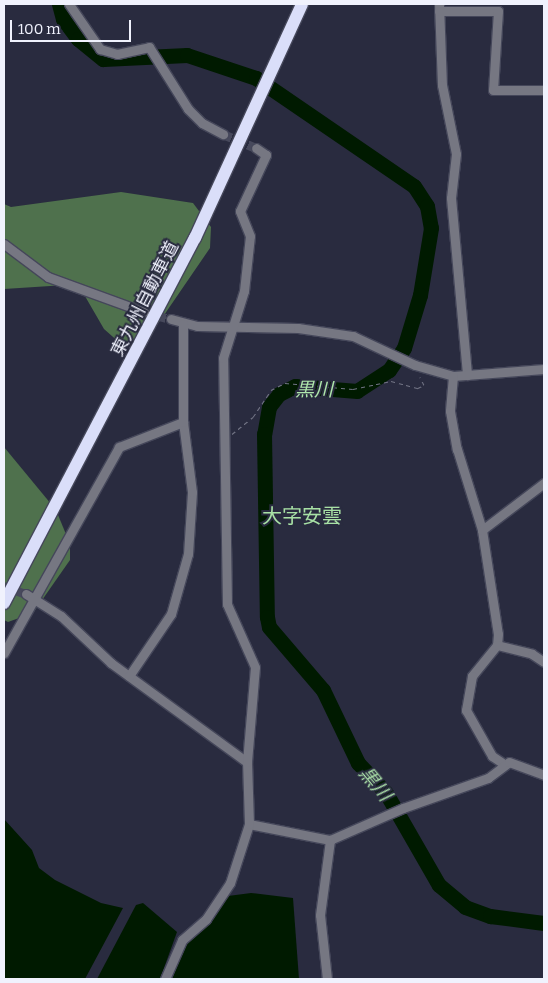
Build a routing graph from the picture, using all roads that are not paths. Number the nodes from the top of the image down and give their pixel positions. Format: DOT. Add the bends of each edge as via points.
graph roads {
  1 [pos="69,4"];
  2 [pos="302,4"];
  3 [pos="439,8"];
  4 [pos="544,90"];
  5 [pos="223,134"];
  6 [pos="256,148"];
  7 [pos="4,244"];
  8 [pos="144,312"];
  9 [pos="171,319"];
  10 [pos="183,324"];
  11 [pos="231,327"];
  12 [pos="544,369"];
  13 [pos="467,375"];
  14 [pos="453,376"];
  15 [pos="184,422"];
  16 [pos="544,483"];
  17 [pos="482,530"];
  18 [pos="26,594"];
  19 [pos="37,598"];
  20 [pos="4,603"];
  21 [pos="497,645"];
  22 [pos="4,654"];
  23 [pos="544,662"];
  24 [pos="129,676"];
  25 [pos="247,762"];
  26 [pos="504,764"];
  27 [pos="544,775"];
  28 [pos="249,824"];
  29 [pos="330,840"];
  30 [pos="165,979"];
  31 [pos="327,979"];
  1 -- 5 [label="street" via="100,48 117,54 149,47 188,108 202,123"];
  2 -- 20 [label="highway, 東九州自動車道" via="257,106 126,375"];
  3 -- 4 [label="street" via="498,11 493,90"];
  3 -- 13 [label="street" via="442,85 456,154 451,198"];
  6 -- 11 [label="street" via="266,155 240,211 250,236 244,291"];
  7 -- 8 [label="street" via="48,277"];
  9 -- 10 [label="street"];
  10 -- 11 [label="street"];
  10 -- 15 [label="street"];
  11 -- 14 [label="street" via="327,331 353,336 416,365"];
  11 -- 25 [label="street" via="223,358 227,604 255,667"];
  12 -- 13 [label="street"];
  13 -- 14 [label="street"];
  14 -- 17 [label="street" via="450,411 457,449"];
  15 -- 19 [label="street" via="119,447"];
  15 -- 24 [label="street" via="192,492 188,554 171,614"];
  16 -- 17 [label="street"];
  17 -- 21 [label="street" via="496,604"];
  18 -- 19 [label="street"];
  19 -- 22 [label="street"];
  19 -- 24 [label="street"];
  21 -- 23 [label="street" via="532,654"];
  21 -- 26 [label="street" via="472,676 466,710 492,756"];
  24 -- 25 [label="street"];
  25 -- 28 [label="street"];
  26 -- 27 [label="street" via="509,762"];
  26 -- 29 [label="street" via="488,778"];
  28 -- 29 [label="street"];
  28 -- 30 [label="street" via="230,884 206,919 182,940"];
  29 -- 31 [label="street" via="320,915"];
}
